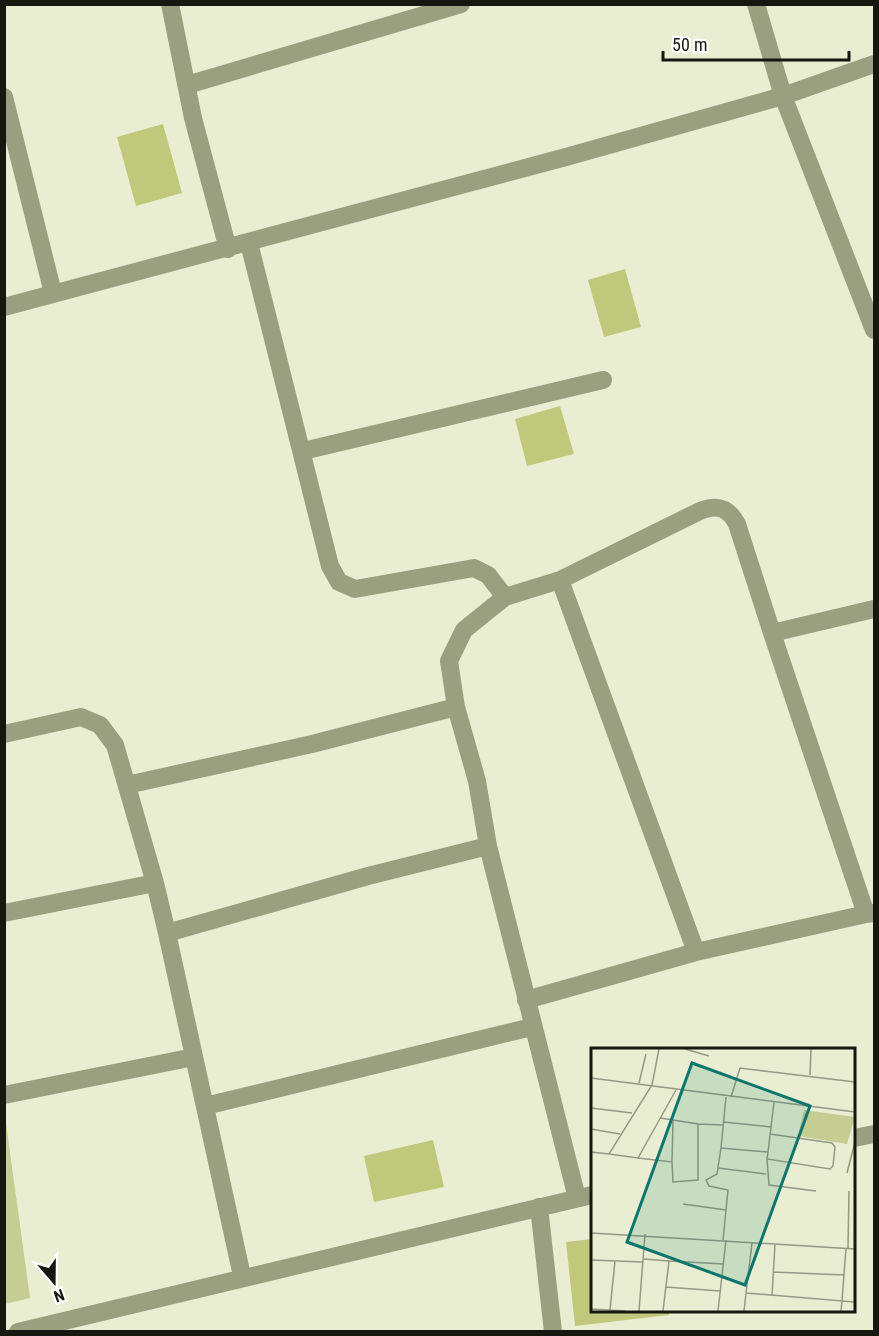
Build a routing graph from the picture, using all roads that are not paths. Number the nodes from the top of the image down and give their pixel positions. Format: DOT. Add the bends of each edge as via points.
graph roads {
  1 [pos="170,4"];
  2 [pos="461,4"];
  3 [pos="756,4"];
  4 [pos="874,64"];
  5 [pos="187,85"];
  6 [pos="783,96"];
  7 [pos="4,97"];
  8 [pos="249,243"];
  9 [pos="228,249"];
  10 [pos="53,293"];
  11 [pos="4,307"];
  12 [pos="874,330"];
  13 [pos="603,380"];
  14 [pos="303,451"];
  15 [pos="560,580"];
  16 [pos="505,597"];
  17 [pos="874,609"];
  18 [pos="772,633"];
  19 [pos="456,708"];
  20 [pos="4,734"];
  21 [pos="127,785"];
  22 [pos="488,846"];
  23 [pos="155,883"];
  24 [pos="4,913"];
  25 [pos="870,913"];
  26 [pos="167,933"];
  27 [pos="696,952"];
  28 [pos="526,1000"];
  29 [pos="532,1027"];
  30 [pos="194,1057"];
  31 [pos="4,1095"];
  32 [pos="205,1106"];
  33 [pos="874,1134"];
  34 [pos="855,1138"];
  35 [pos="585,1197"];
  36 [pos="539,1207"];
  37 [pos="242,1276"];
  38 [pos="18,1332"];
  39 [pos="554,1332"];
  1 -- 5 [label="street"];
  2 -- 5 [label="street"];
  3 -- 6 [label="street"];
  4 -- 6 [label="street"];
  5 -- 9 [label="street"];
  6 -- 8 [label="street"];
  6 -- 12 [label="street"];
  7 -- 10 [label="street"];
  8 -- 9 [label="street"];
  8 -- 14 [label="street"];
  9 -- 10 [label="street"];
  10 -- 11 [label="street"];
  13 -- 14 [label="street"];
  14 -- 16 [label="street" via="330,566 339,582 355,589 474,568 488,575"];
  15 -- 16 [label="street"];
  15 -- 18 [label="street" via="699,511 712,506 722,508 732,513 737,524"];
  15 -- 27 [label="street"];
  16 -- 19 [label="street" via="464,630 449,661"];
  17 -- 18 [label="street"];
  18 -- 25 [label="street"];
  19 -- 21 [label="street"];
  19 -- 22 [label="street" via="477,781"];
  20 -- 21 [label="street" via="81,717 100,725 115,745"];
  21 -- 23 [label="street"];
  22 -- 26 [label="street"];
  22 -- 28 [label="street"];
  23 -- 24 [label="street"];
  23 -- 26 [label="street"];
  25 -- 27 [label="street"];
  26 -- 30 [label="street"];
  27 -- 28 [label="street"];
  28 -- 29 [label="street"];
  29 -- 32 [label="street"];
  29 -- 35 [label="street"];
  30 -- 31 [label="street"];
  30 -- 32 [label="street"];
  32 -- 37 [label="street"];
  33 -- 34 [label="street"];
  35 -- 36 [label="street"];
  36 -- 37 [label="street"];
  36 -- 39 [label="street"];
  37 -- 38 [label="street"];
}
